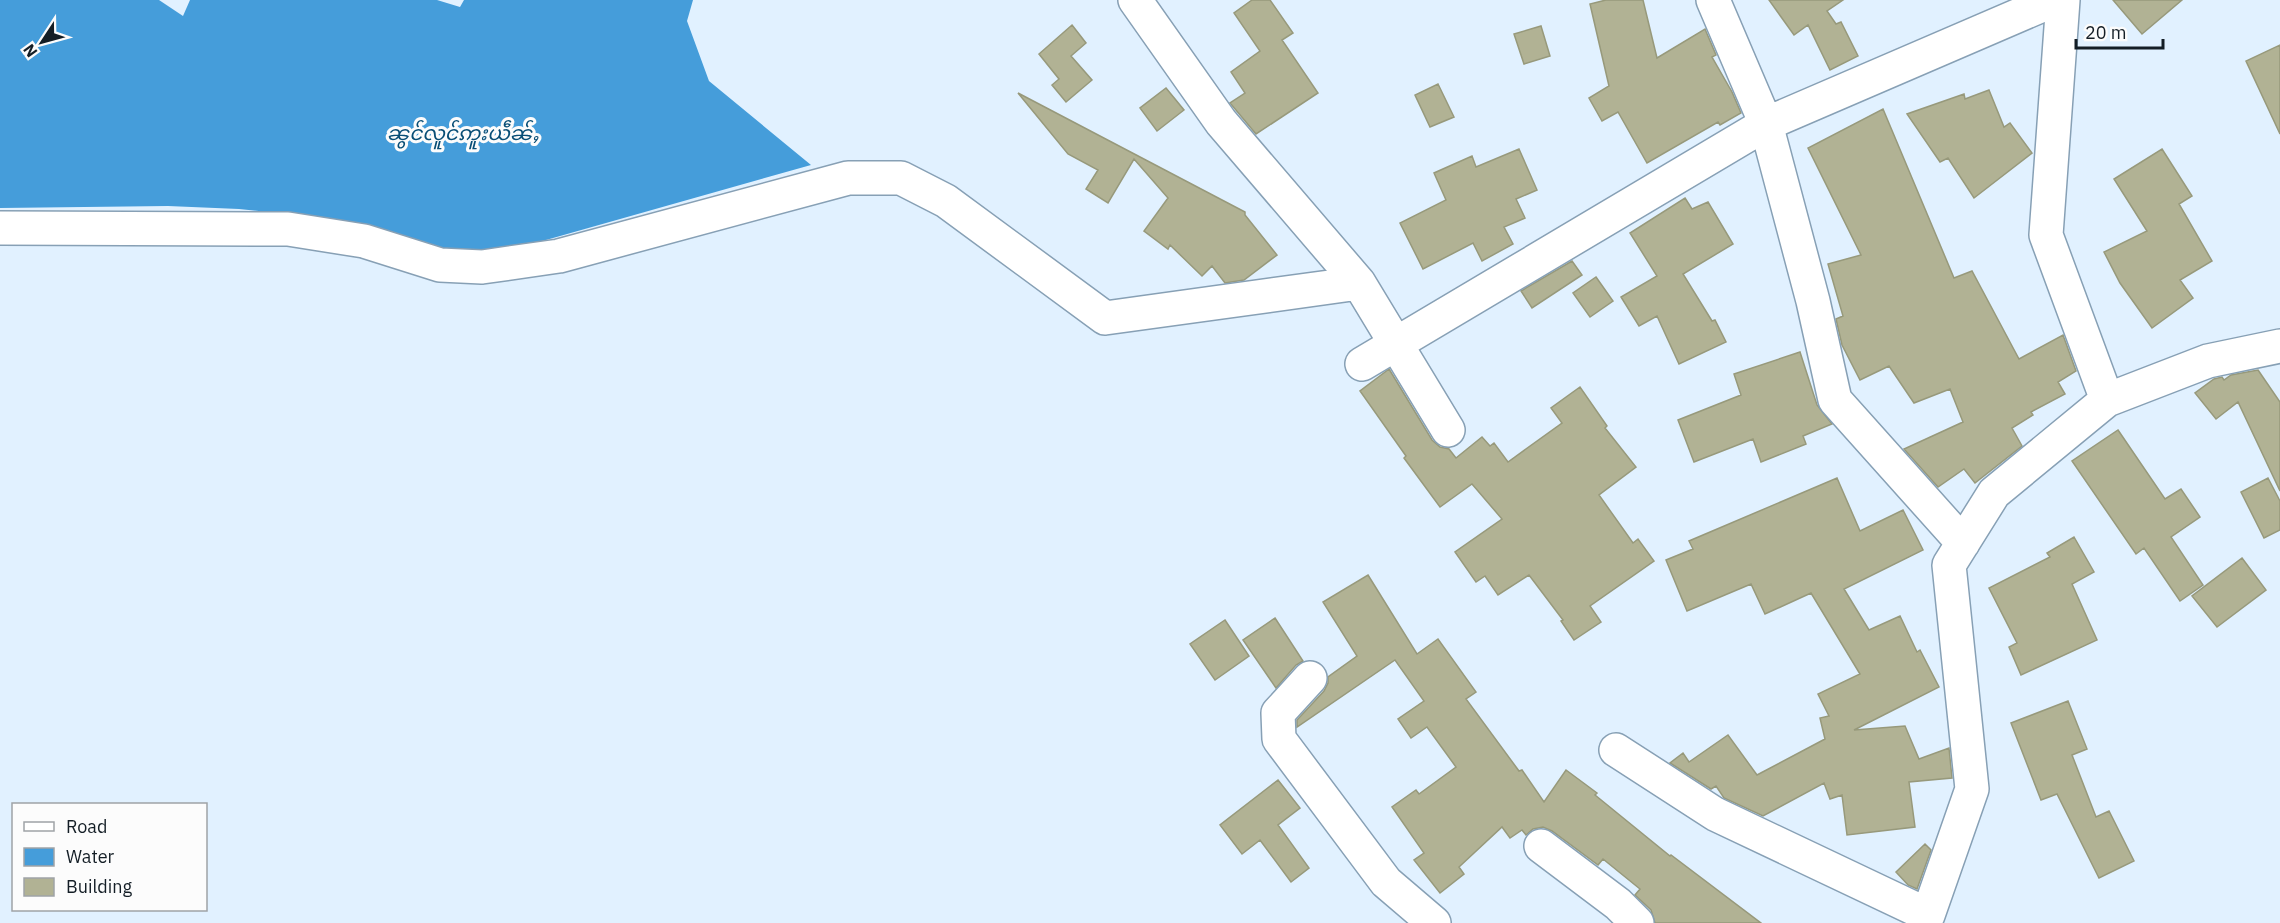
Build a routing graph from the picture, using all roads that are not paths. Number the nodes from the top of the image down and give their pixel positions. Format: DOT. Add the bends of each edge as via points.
graph roads {
  1 [pos="1135,0"];
  2 [pos="1713,0"];
  3 [pos="2054,0"];
  4 [pos="2063,0"];
  5 [pos="1766,124"];
  6 [pos="0,228"];
  7 [pos="1359,283"];
  8 [pos="1395,345"];
  9 [pos="2280,346"];
  10 [pos="1362,364"];
  11 [pos="2107,400"];
  12 [pos="1448,430"];
  13 [pos="1963,543"];
  14 [pos="1310,678"];
  15 [pos="1616,750"];
  16 [pos="1541,846"];
  17 [pos="1926,919"];
  18 [pos="1434,923"];
  19 [pos="1637,923"];
  1 -- 7 [label="street" via="1221,122"];
  2 -- 5 [label="street"];
  3 -- 5 [label="street"];
  4 -- 11 [label="street" via="2046,235"];
  5 -- 8 [label="street"];
  5 -- 13 [label="street" via="1835,400"];
  6 -- 7 [label="street" via="288,229 364,241 440,265 482,267 559,256 848,178 901,178 946,201 1105,318"];
  7 -- 8 [label="street"];
  8 -- 10 [label="street"];
  8 -- 12 [label="street"];
  9 -- 11 [label="street" via="2208,361"];
  11 -- 13 [label="street" via="1994,493"];
  13 -- 17 [label="street" via="1949,565 1972,789"];
  14 -- 18 [label="street" via="1278,713 1279,739 1386,882"];
  15 -- 17 [label="street" via="1715,814"];
  16 -- 19 [label="street"];
}
